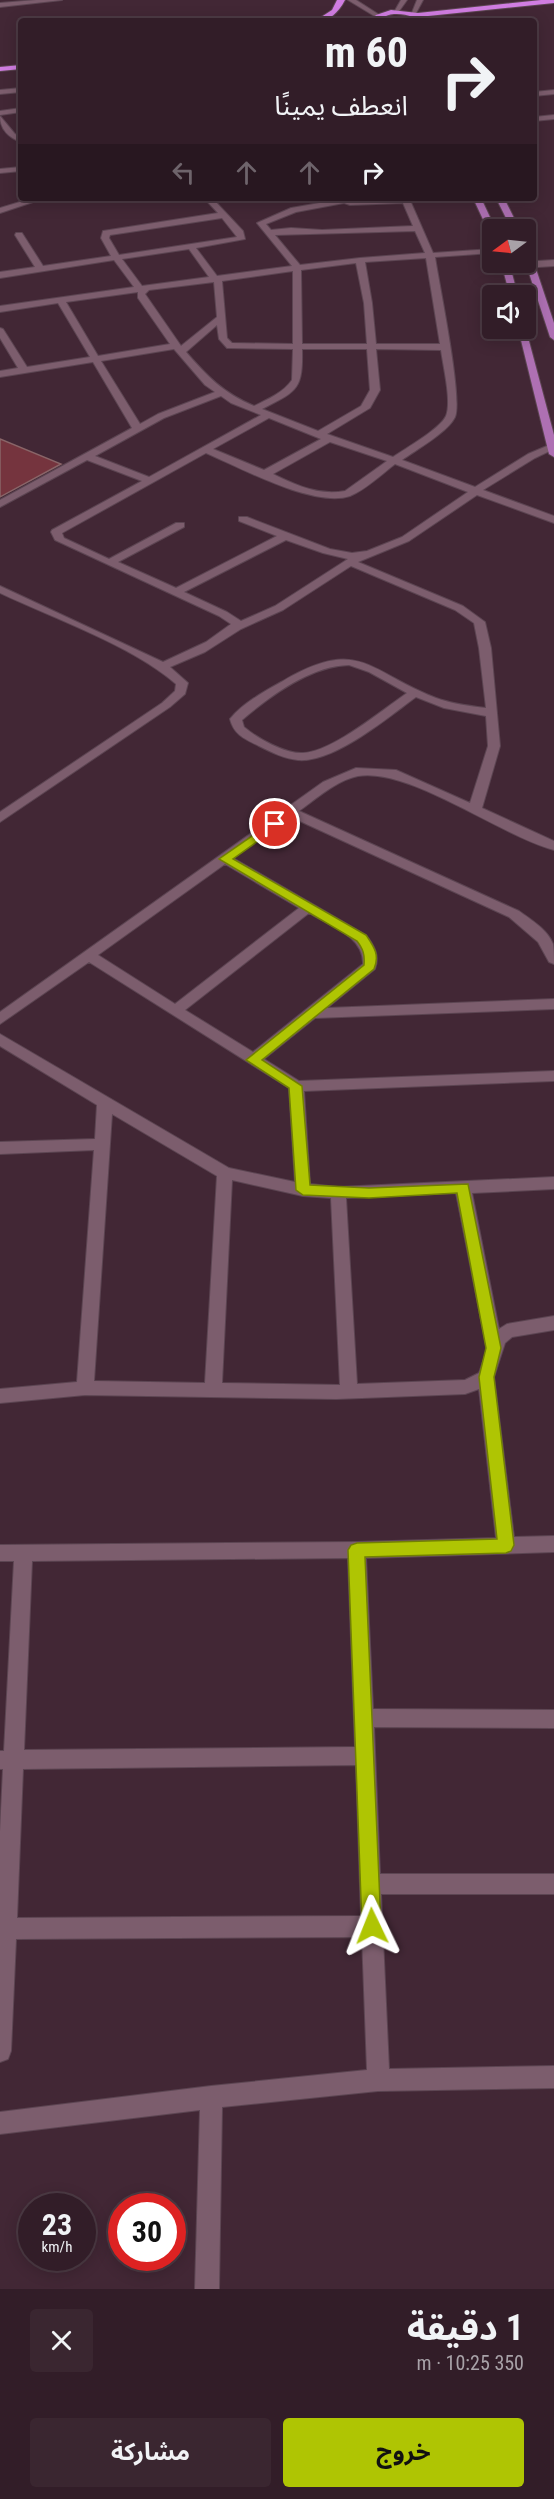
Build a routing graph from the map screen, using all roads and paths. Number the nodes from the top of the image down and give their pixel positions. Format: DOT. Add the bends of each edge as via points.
graph roads {
  1 [pos="59,0"];
  2 [pos="341,0"];
  3 [pos="351,0"];
  4 [pos="404,0"];
  5 [pos="420,0"];
  6 [pos="473,0"];
  7 [pos="35,1"];
  8 [pos="554,1"];
  9 [pos="376,4"];
  10 [pos="0,5"];
  11 [pos="504,7"];
  12 [pos="554,7"];
  13 [pos="393,13"];
  14 [pos="415,14"];
  15 [pos="324,18"];
  16 [pos="374,18"];
  17 [pos="378,18"];
  18 [pos="422,18"];
  19 [pos="464,18"];
  20 [pos="18,61"];
  21 [pos="0,64"];
  22 [pos="18,66"];
  23 [pos="0,69"];
  24 [pos="18,90"];
  25 [pos="0,92"];
  26 [pos="554,92"];
  27 [pos="537,94"];
  28 [pos="18,110"];
  29 [pos="0,113"];
  30 [pos="554,117"];
  31 [pos="0,118"];
  32 [pos="537,119"];
  33 [pos="18,139"];
  34 [pos="18,169"];
  35 [pos="0,171"];
  36 [pos="32,201"];
  37 [pos="211,201"];
  38 [pos="332,201"];
  39 [pos="348,201"];
  40 [pos="389,201"];
  41 [pos="406,201"];
  42 [pos="478,201"];
  43 [pos="502,201"];
  44 [pos="0,211"];
  45 [pos="223,215"];
  46 [pos="487,219"];
  47 [pos="510,219"];
  48 [pos="418,228"];
  49 [pos="268,233"];
  50 [pos="19,235"];
  51 [pos="192,248"];
  52 [pos="482,252"];
  53 [pos="430,255"];
  54 [pos="117,259"];
  55 [pos="360,260"];
  56 [pos="554,263"];
  57 [pos="536,264"];
  58 [pos="297,267"];
  59 [pos="41,270"];
  60 [pos="534,273"];
  61 [pos="0,275"];
  62 [pos="216,278"];
  63 [pos="143,289"];
  64 [pos="60,299"];
  65 [pos="0,309"];
  66 [pos="222,318"];
  67 [pos="0,331"];
  68 [pos="554,337"];
  69 [pos="525,339"];
  70 [pos="297,346"];
  71 [pos="444,347"];
  72 [pos="369,348"];
  73 [pos="178,349"];
  74 [pos="98,359"];
  75 [pos="24,370"];
  76 [pos="0,375"];
  77 [pos="221,393"];
  78 [pos="255,409"];
  79 [pos="268,415"];
  80 [pos="138,429"];
  81 [pos="324,437"];
  82 [pos="204,449"];
  83 [pos="553,449"];
  84 [pos="88,458"];
  85 [pos="393,460"];
  86 [pos="265,474"];
  87 [pos="149,480"];
  88 [pos="474,491"];
  89 [pos="0,504"];
  90 [pos="243,519"];
  91 [pos="554,520"];
  92 [pos="180,525"];
  93 [pos="286,535"];
  94 [pos="354,559"];
  95 [pos="109,562"];
  96 [pos="0,589"];
  97 [pos="175,593"];
  98 [pos="237,627"];
  99 [pos="162,666"];
  100 [pos="416,692"];
  101 [pos="492,713"];
  102 [pos="476,810"];
  103 [pos="291,812"];
  104 [pos="0,818"];
  105 [pos="554,846"];
  106 [pos="225,859"];
  107 [pos="308,907"];
  108 [pos="548,933"];
  109 [pos="89,956"];
  110 [pos="554,959"];
  111 [pos="554,1004"];
  112 [pos="175,1011"];
  113 [pos="311,1013"];
  114 [pos="0,1019"];
  115 [pos="0,1039"];
  116 [pos="253,1060"];
  117 [pos="554,1076"];
  118 [pos="296,1086"];
  119 [pos="105,1103"];
  120 [pos="102,1144"];
  121 [pos="0,1148"];
  122 [pos="225,1173"];
  123 [pos="554,1183"];
  124 [pos="463,1188"];
  125 [pos="303,1190"];
  126 [pos="338,1193"];
  127 [pos="554,1323"];
  128 [pos="494,1348"];
  129 [pos="486,1377"];
  130 [pos="85,1388"];
  131 [pos="213,1390"];
  132 [pos="350,1391"];
  133 [pos="0,1396"];
  134 [pos="554,1544"];
  135 [pos="506,1545"];
  136 [pos="357,1550"];
  137 [pos="23,1552"];
  138 [pos="0,1553"];
  139 [pos="363,1718"];
  140 [pos="554,1719"];
  141 [pos="365,1756"];
  142 [pos="7,1760"];
  143 [pos="370,1884"];
  144 [pos="554,1884"];
  145 [pos="372,1926"];
  146 [pos="3,1929"];
  147 [pos="0,2051"];
  148 [pos="554,2077"];
  149 [pos="378,2080"];
  150 [pos="211,2097"];
  151 [pos="0,2123"];
  152 [pos="207,2289"];
  1 -- 7 [label="street"];
  2 -- 15 [label="highway" via="335,11"];
  3 -- 16 [label="street"];
  4 -- 13 [label="street"];
  5 -- 14 [label="street"];
  6 -- 11 [label="highway"];
  7 -- 10 [label="street"];
  8 -- 11 [label="highway"];
  9 -- 13 [label="street"];
  11 -- 14 [label="highway"];
  12 -- 19 [label="highway"];
  13 -- 14 [label="highway"];
  13 -- 17 [label="highway"];
  14 -- 18 [label="highway"];
  20 -- 21 [label="highway"];
  22 -- 23 [label="highway"];
  24 -- 25 [label="street"];
  26 -- 27 [label="street"];
  28 -- 29 [label="street"];
  30 -- 32 [label="street"];
  31 -- 33 [label="street"];
  34 -- 35 [label="street"];
  36 -- 44 [label="street"];
  37 -- 45 [label="street"];
  38 -- 49 [label="street" via="264,220 261,223"];
  39 -- 40 [label="street"];
  41 -- 48 [label="street"];
  42 -- 46 [label="main road"];
  43 -- 47 [label="main road"];
  45 -- 51 [label="street" via="241,239"];
  45 -- 54 [label="street" via="109,232 105,238"];
  48 -- 49 [label="street"];
  48 -- 53 [label="street"];
  49 -- 58 [label="street"];
  50 -- 59 [label="street"];
  51 -- 54 [label="street"];
  51 -- 62 [label="street"];
  52 -- 53 [label="street"];
  53 -- 55 [label="street"];
  53 -- 71 [label="street"];
  54 -- 59 [label="street"];
  54 -- 63 [label="street"];
  55 -- 58 [label="street"];
  55 -- 72 [label="street" via="368,303"];
  56 -- 57 [label="street"];
  58 -- 62 [label="street"];
  58 -- 70 [label="street"];
  59 -- 61 [label="street"];
  60 -- 68 [label="main road"];
  62 -- 63 [label="street"];
  62 -- 66 [label="street"];
  63 -- 64 [label="street"];
  63 -- 73 [label="street" via="142,298"];
  64 -- 65 [label="street"];
  64 -- 74 [label="street"];
  66 -- 70 [label="street" via="223,339 230,346"];
  66 -- 73 [label="street"];
  67 -- 75 [label="street"];
  69 -- 83 [label="main road"];
  70 -- 72 [label="street"];
  70 -- 78 [label="street" via="297,380 293,386"];
  71 -- 72 [label="street"];
  71 -- 85 [label="street" via="452,392 451,416 442,427"];
  72 -- 81 [label="street" via="375,390 370,401"];
  73 -- 74 [label="street"];
  73 -- 77 [label="street"];
  74 -- 75 [label="street"];
  74 -- 80 [label="street"];
  75 -- 76 [label="street"];
  77 -- 78 [label="street"];
  77 -- 80 [label="street" via="181,407"];
  78 -- 79 [label="street"];
  79 -- 81 [label="street"];
  79 -- 82 [label="street"];
  80 -- 84 [label="street"];
  81 -- 85 [label="street"];
  81 -- 86 [label="street"];
  82 -- 86 [label="street"];
  82 -- 87 [label="street"];
  83 -- 88 [label="street"];
  84 -- 87 [label="street"];
  84 -- 89 [label="street"];
  85 -- 86 [label="street" via="348,493 333,496 315,495"];
  85 -- 88 [label="street"];
  87 -- 95 [label="street" via="56,532 60,540"];
  88 -- 91 [label="street"];
  88 -- 94 [label="street" via="404,539"];
  90 -- 93 [label="street"];
  92 -- 95 [label="street"];
  93 -- 94 [label="street"];
  93 -- 97 [label="street"];
  94 -- 98 [label="street" via="272,612"];
  94 -- 101 [label="street" via="476,619 483,633"];
  95 -- 97 [label="street"];
  96 -- 99 [label="street"];
  97 -- 98 [label="street" via="223,614"];
  98 -- 99 [label="street"];
  99 -- 104 [label="street" via="182,683 181,692"];
  100 -- 100 [label="street" via="366,667 347,662 328,664 300,676 236,720 245,734 295,756 308,757 326,752"];
  100 -- 101 [label="street" via="442,704"];
  101 -- 102 [label="street" via="494,746"];
  102 -- 103 [label="street" via="396,774 366,771 327,785"];
  102 -- 105 [label="street"];
  103 -- 106 [label="street"];
  103 -- 108 [label="street"];
  106 -- 107 [label="street"];
  106 -- 109 [label="street"];
  107 -- 112 [label="street"];
  107 -- 113 [label="street" via="361,938 371,957 370,966"];
  108 -- 110 [label="street"];
  109 -- 112 [label="street"];
  109 -- 114 [label="street"];
  111 -- 113 [label="street"];
  112 -- 116 [label="street"];
  113 -- 116 [label="street"];
  115 -- 119 [label="street"];
  116 -- 118 [label="street"];
  117 -- 118 [label="street"];
  118 -- 125 [label="street"];
  119 -- 120 [label="street"];
  119 -- 122 [label="street"];
  120 -- 121 [label="street"];
  120 -- 130 [label="street"];
  122 -- 125 [label="street"];
  122 -- 131 [label="street"];
  123 -- 124 [label="street"];
  124 -- 126 [label="street"];
  124 -- 128 [label="street"];
  125 -- 126 [label="street"];
  126 -- 132 [label="street"];
  127 -- 128 [label="street" via="507,1331"];
  128 -- 129 [label="street"];
  129 -- 132 [label="street" via="465,1387"];
  129 -- 135 [label="street"];
  130 -- 131 [label="street"];
  130 -- 133 [label="street"];
  131 -- 132 [label="street"];
  134 -- 135 [label="street"];
  135 -- 136 [label="street"];
  136 -- 137 [label="street"];
  136 -- 139 [label="street"];
  137 -- 138 [label="street"];
  137 -- 142 [label="street"];
  139 -- 140 [label="street"];
  139 -- 141 [label="street"];
  141 -- 142 [label="street"];
  141 -- 143 [label="street"];
  142 -- 146 [label="street"];
  143 -- 144 [label="street"];
  143 -- 145 [label="street"];
  145 -- 146 [label="street"];
  145 -- 149 [label="street"];
  146 -- 147 [label="street"];
  148 -- 149 [label="street"];
  149 -- 150 [label="street"];
  150 -- 151 [label="street"];
  150 -- 152 [label="street"];
}
